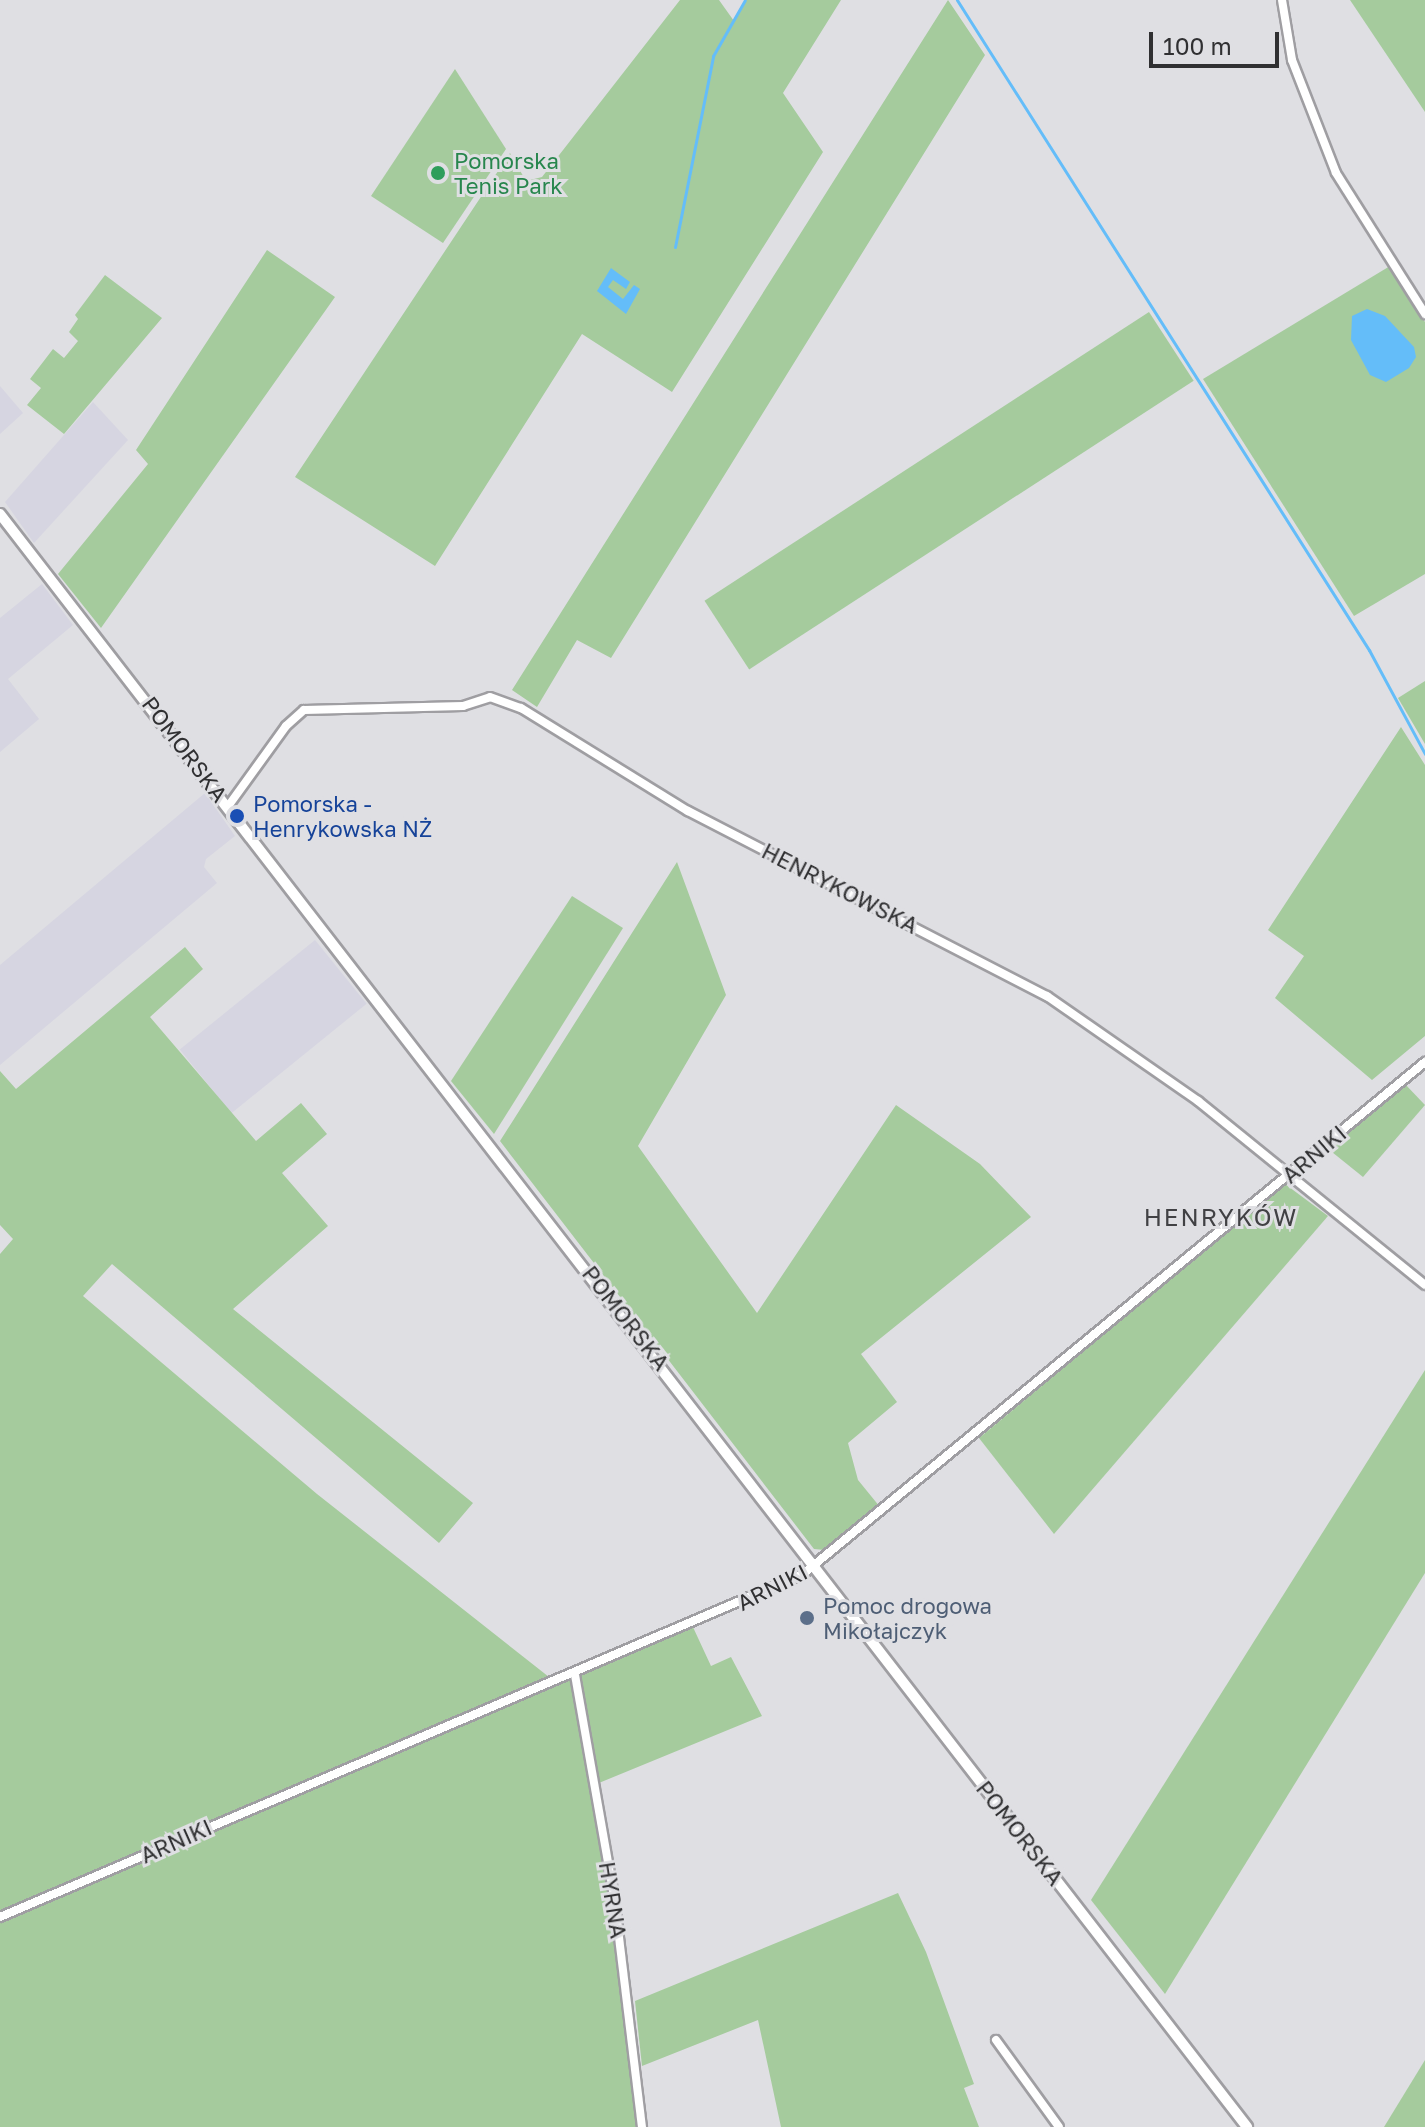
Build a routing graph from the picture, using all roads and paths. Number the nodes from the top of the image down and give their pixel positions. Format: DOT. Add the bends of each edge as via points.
graph roads {
  1 [pos="1282,0"];
  2 [pos="1425,314"];
  3 [pos="0,514"];
  4 [pos="229,805"];
  5 [pos="1425,1062"];
  6 [pos="1287,1174"];
  7 [pos="1425,1285"];
  8 [pos="816,1565"];
  9 [pos="575,1675"];
  10 [pos="0,1917"];
  11 [pos="996,2040"];
  12 [pos="642,2127"];
  13 [pos="1059,2127"];
  14 [pos="1247,2127"];
  1 -- 2 [label="street" via="1292,60 1336,173"];
  3 -- 4 [label="street, POMORSKA"];
  4 -- 6 [label="street, HENRYKOWSKA" via="286,726 304,710 463,706 496,698 592,749 688,811 1047,996 1198,1101"];
  4 -- 8 [label="street, POMORSKA"];
  5 -- 6 [label="street, ARNIKI"];
  6 -- 7 [label="street, HENRYKOWSKA"];
  6 -- 8 [label="street, ARNIKI"];
  8 -- 9 [label="street, ARNIKI" via="755,1598"];
  8 -- 14 [label="street, POMORSKA"];
  9 -- 10 [label="street, ARNIKI" via="292,1789"];
  9 -- 12 [label="street, HYRNA" via="614,1896"];
  11 -- 13 [label="street"];
}
